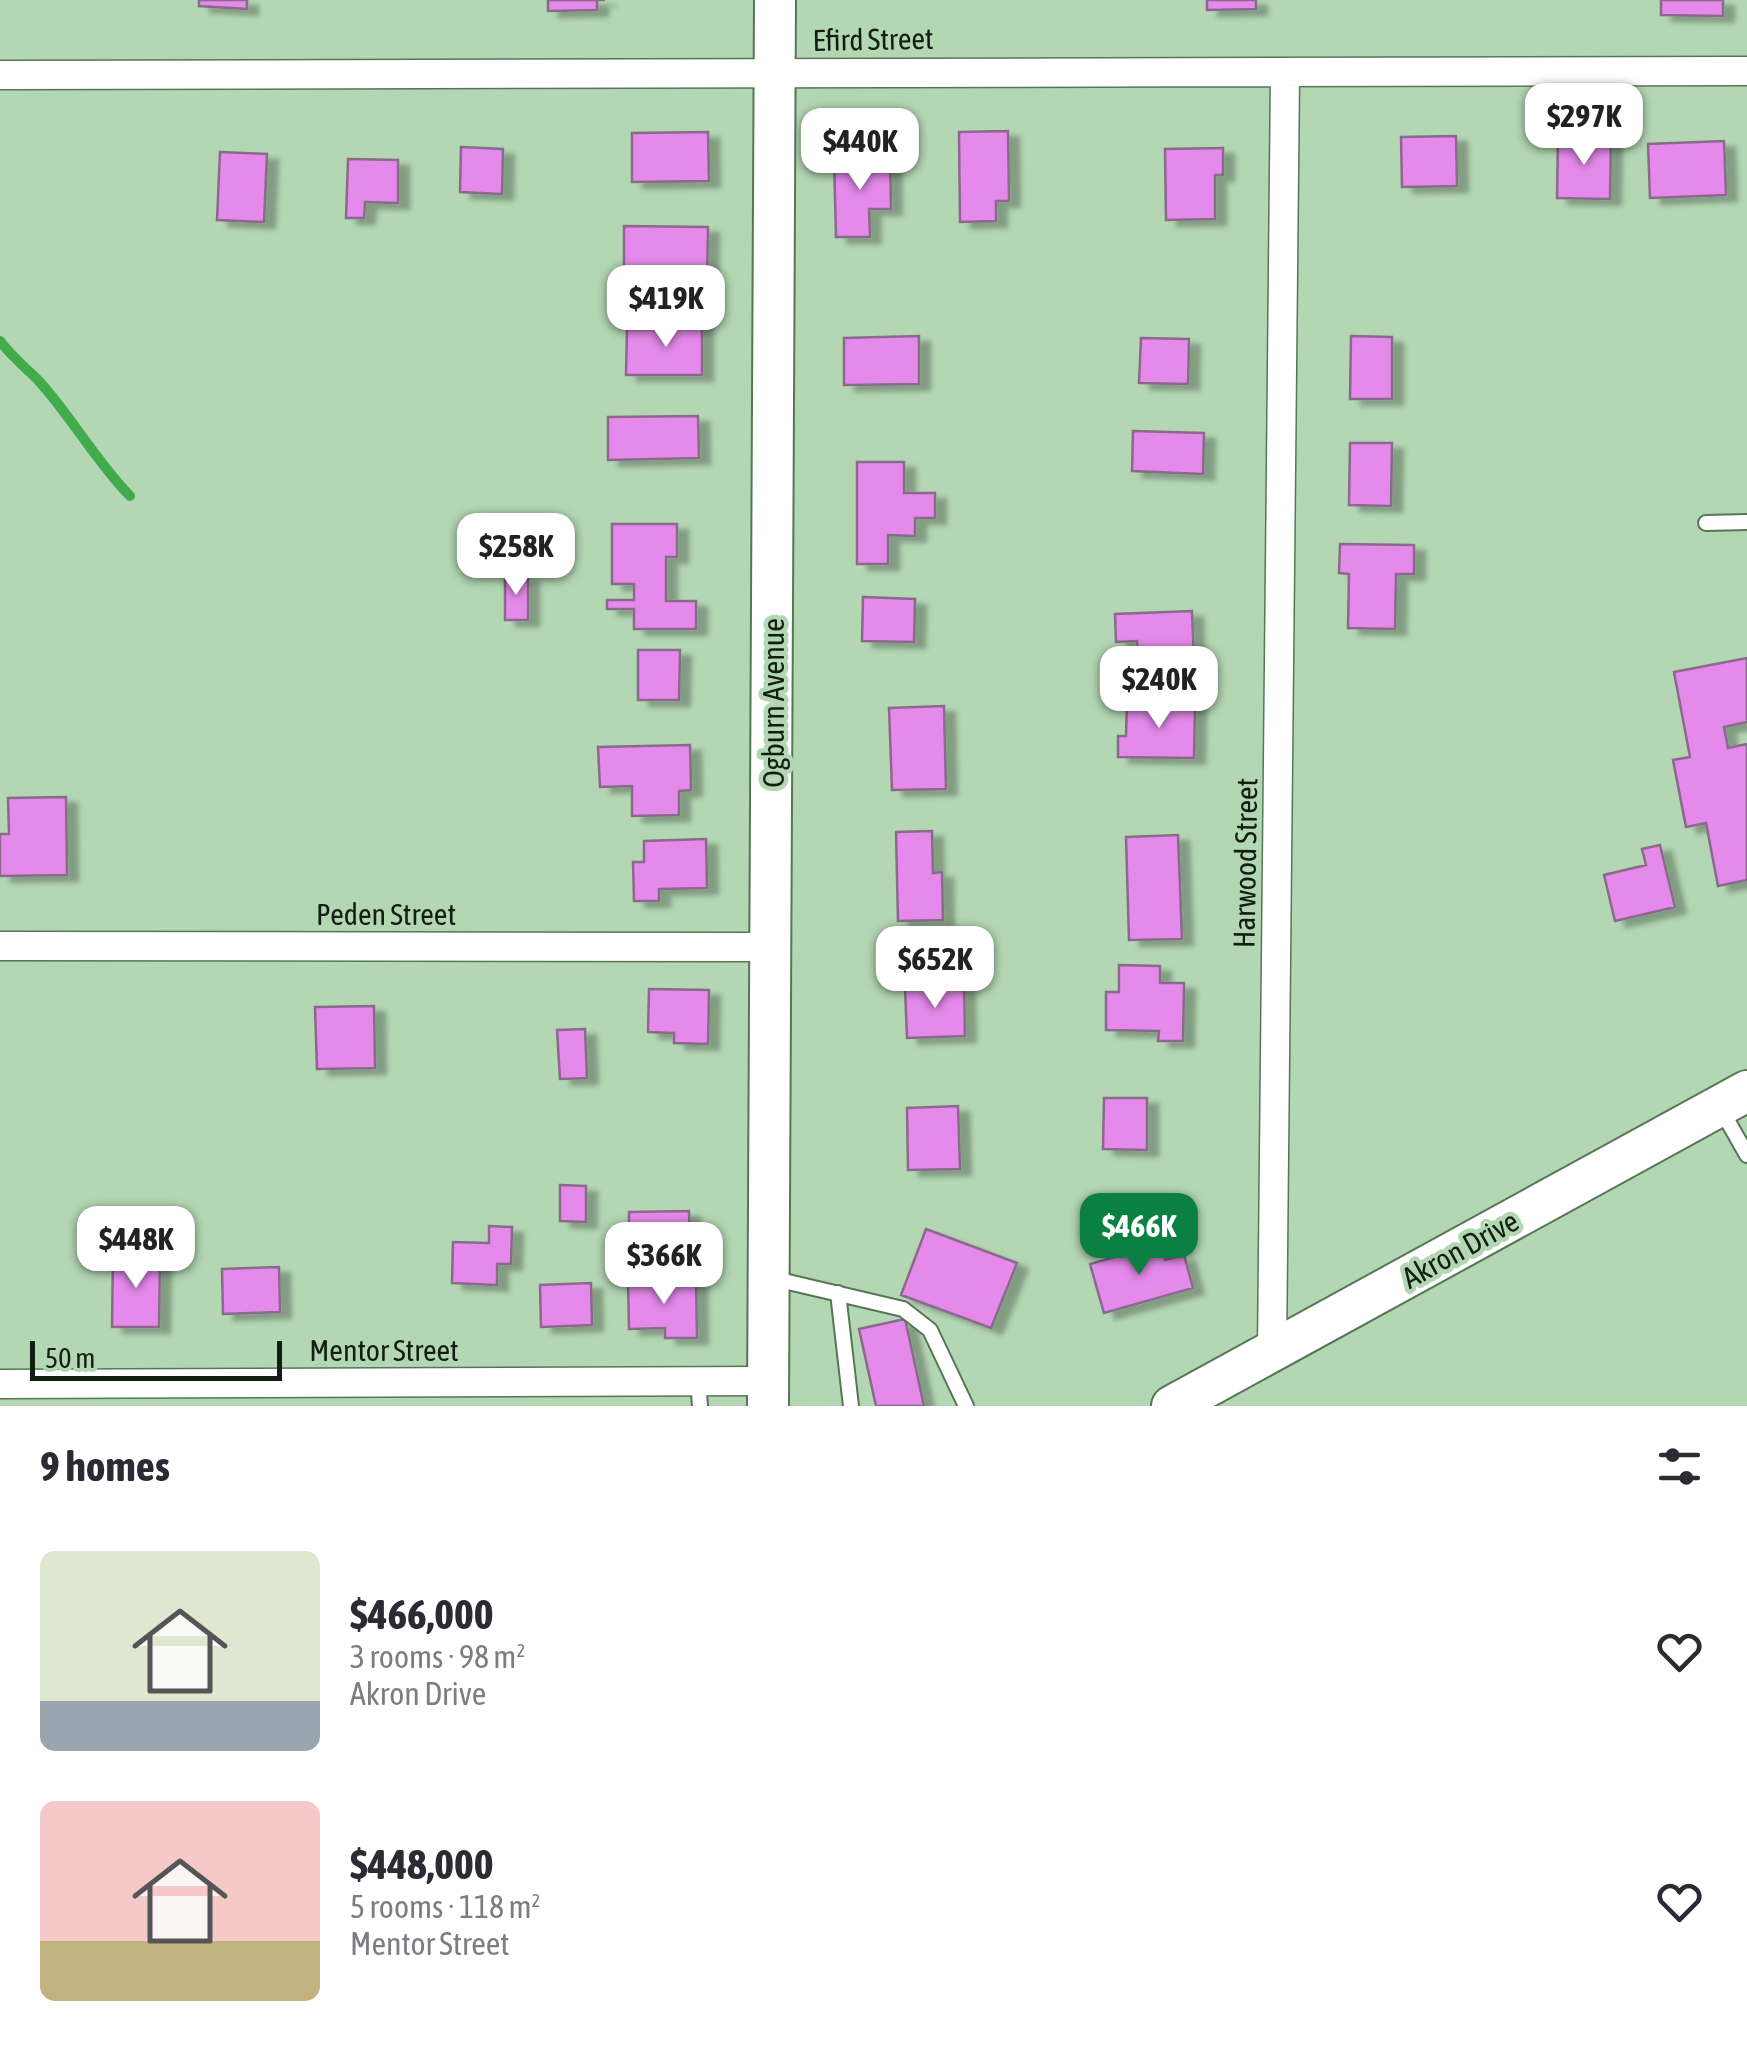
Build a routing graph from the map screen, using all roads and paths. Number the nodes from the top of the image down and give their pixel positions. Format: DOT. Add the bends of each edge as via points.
graph roads {
  1 [pos="775,0"];
  2 [pos="1747,71"];
  3 [pos="776,73"];
  4 [pos="1285,74"];
  5 [pos="0,75"];
  6 [pos="1747,522"];
  7 [pos="1706,523"];
  8 [pos="0,946"];
  9 [pos="772,947"];
  10 [pos="1733,1098"];
  11 [pos="1747,1155"];
  12 [pos="769,1277"];
  13 [pos="838,1293"];
  14 [pos="1272,1352"];
  15 [pos="0,1384"];
  16 [pos="699,1394"];
  17 [pos="768,1394"];
  18 [pos="851,1406"];
  19 [pos="966,1406"];
  20 [pos="1172,1406"];
  1 -- 3 [label="street, Ogburn Avenue"];
  2 -- 4 [label="street, Efird Street"];
  3 -- 4 [label="street, Efird Street"];
  3 -- 5 [label="street, Efird Street"];
  3 -- 9 [label="street, Ogburn Avenue"];
  4 -- 14 [label="street, Harwood Street"];
  6 -- 7 [label="lane"];
  8 -- 9 [label="street, Peden Street"];
  9 -- 12 [label="street, Ogburn Avenue"];
  10 -- 11 [label="lane"];
  10 -- 14 [label="street, Akron Drive"];
  12 -- 13 [label="lane"];
  12 -- 17 [label="street, Ogburn Avenue"];
  13 -- 18 [label="lane"];
  13 -- 19 [label="lane" via="904,1309 930,1330"];
  14 -- 20 [label="street, Akron Drive"];
  15 -- 16 [label="street, Mentor Street"];
  16 -- 17 [label="street, Mentor Street"];
}
